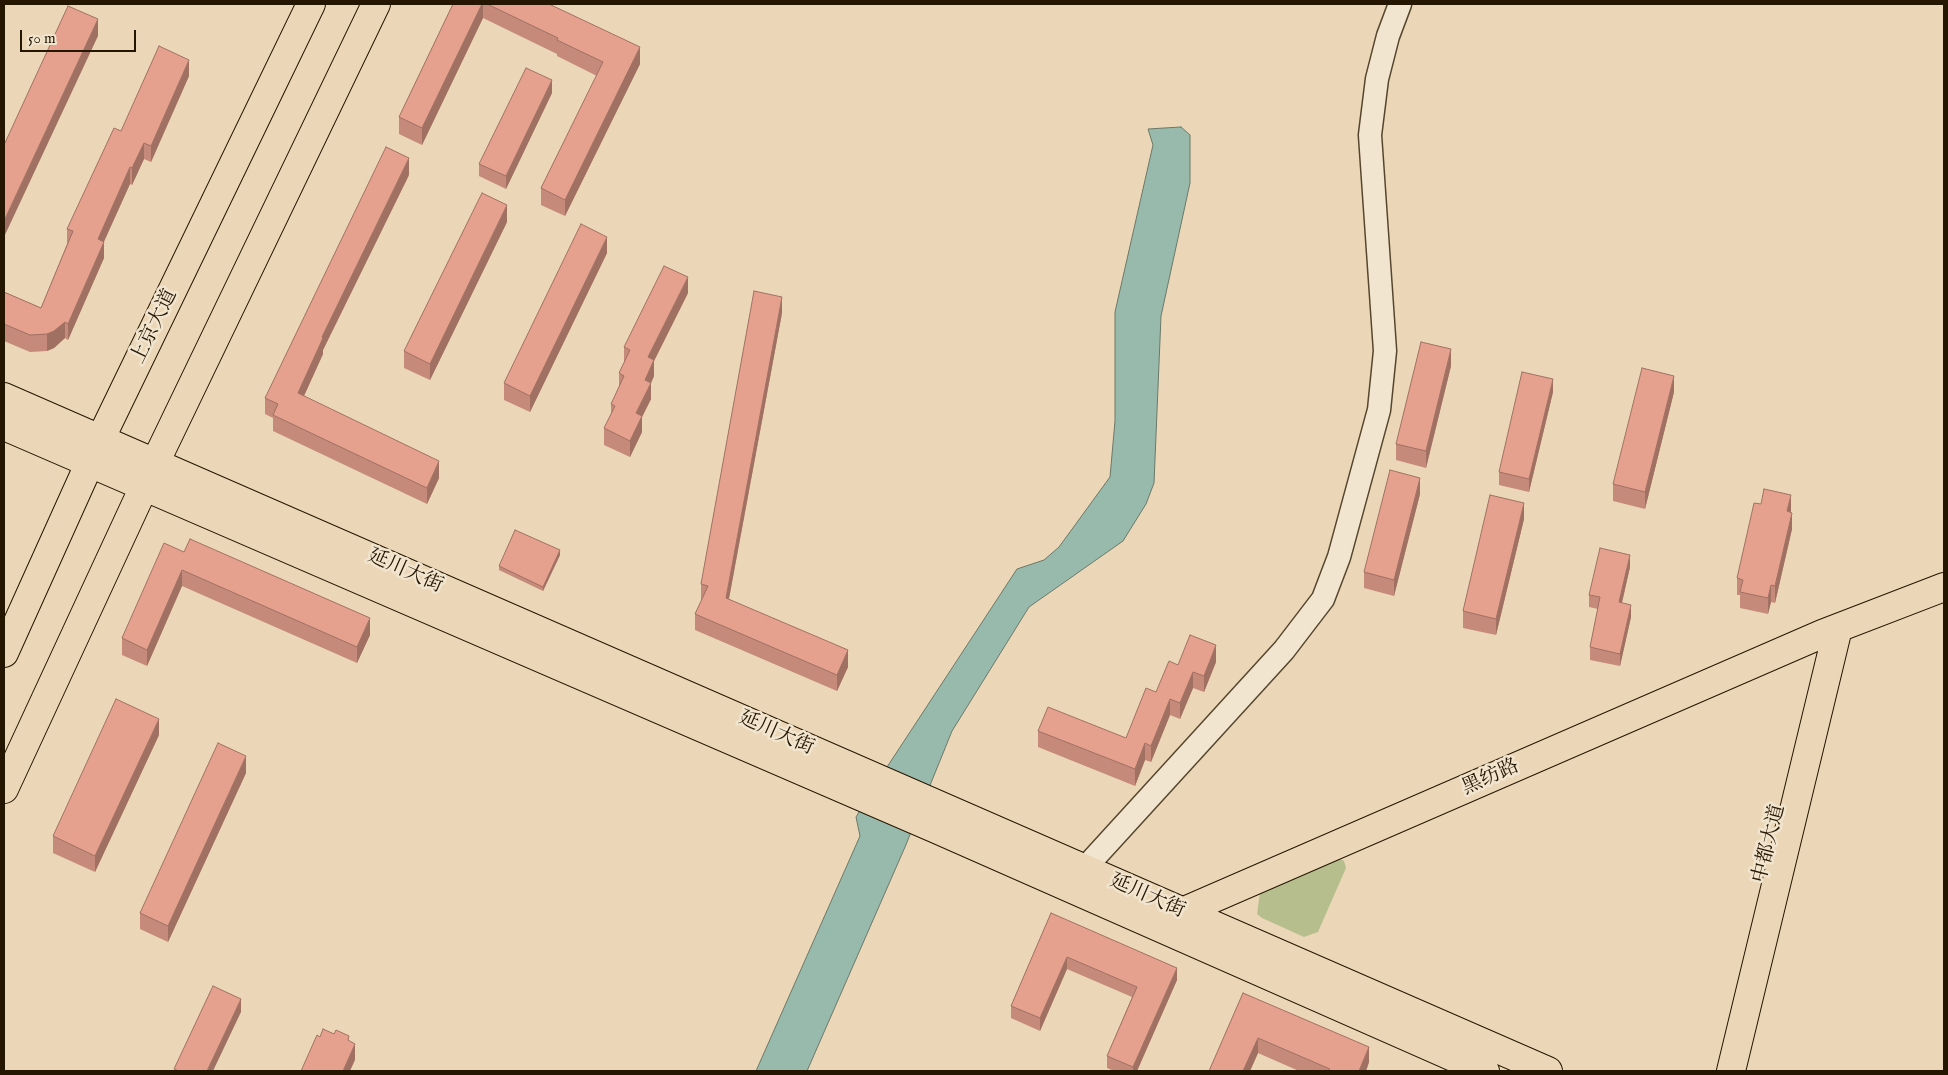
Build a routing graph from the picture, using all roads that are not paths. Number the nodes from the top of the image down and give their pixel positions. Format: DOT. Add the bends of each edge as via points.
graph roads {
  1 [pos="311,4"];
  2 [pos="376,4"];
  3 [pos="1400,4"];
  4 [pos="4,397"];
  5 [pos="4,426"];
  6 [pos="100,440"];
  7 [pos="90,464"];
  8 [pos="150,475"];
  9 [pos="1944,587"];
  10 [pos="1830,631"];
  11 [pos="4,653"];
  12 [pos="862,784"];
  13 [pos="4,788"];
  14 [pos="1076,879"];
  15 [pos="1177,923"];
  16 [pos="1485,1071"];
  17 [pos="1548,1071"];
  18 [pos="1715,1071"];
  19 [pos="1731,1071"];
  1 -- 6 [label="main road, 上京大道"];
  2 -- 8 [label="main road"];
  3 -- 14 [label="street" via="1376,79 1370,135 1385,351 1379,410 1339,557 1323,598 1284,650"];
  4 -- 6 [label="main road, 延川大街"];
  5 -- 7 [label="main road, 延川大街"];
  6 -- 7 [label="main road, 上京大道"];
  6 -- 8 [label="main road, 延川大街"];
  7 -- 8 [label="main road, 延川大街"];
  7 -- 11 [label="main road, 上京大道"];
  8 -- 12 [label="main road, 延川大街"];
  8 -- 13 [label="main road"];
  9 -- 10 [label="main road"];
  10 -- 15 [label="main road, 黑纺路"];
  10 -- 18 [label="main road, 中都大道"];
  10 -- 19 [label="main road, 中都大道"];
  12 -- 14 [label="main road, 延川大街" via="936,829"];
  12 -- 14 [label="main road, 延川大街" via="958,814"];
  14 -- 15 [label="main road, 延川大街"];
  15 -- 16 [label="main road, 延川大街"];
  15 -- 17 [label="main road, 延川大街"];
}
